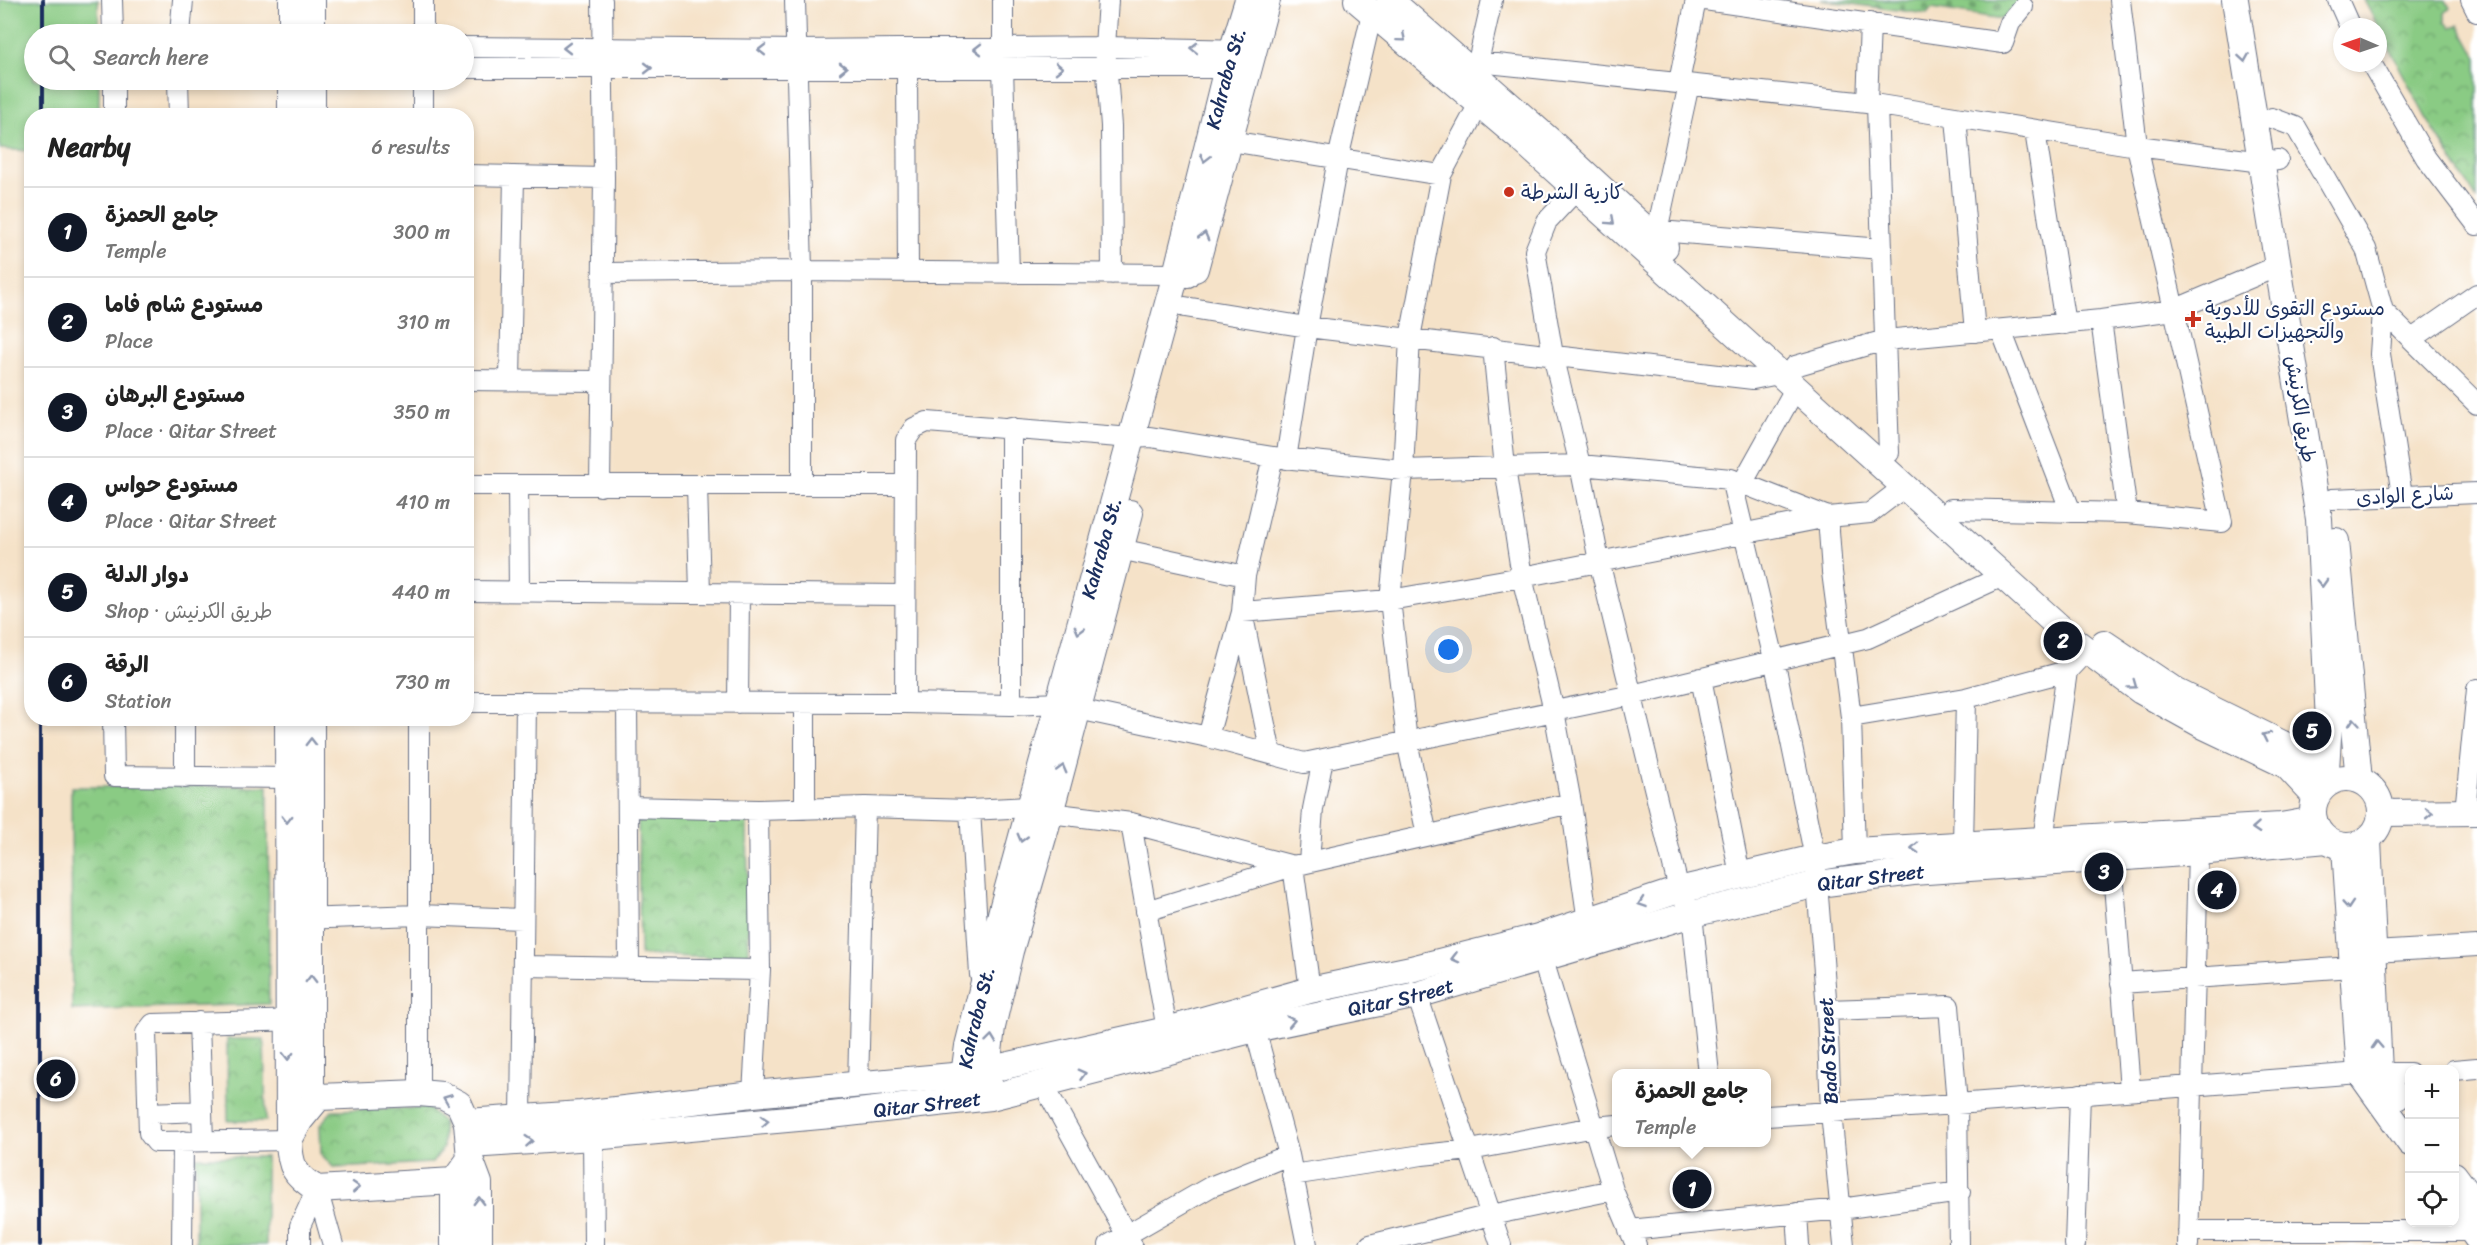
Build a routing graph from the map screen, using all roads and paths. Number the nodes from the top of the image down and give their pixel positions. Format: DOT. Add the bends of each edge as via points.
graph roads {
  1 [pos="112,0"];
  2 [pos="183,0"];
  3 [pos="292,0"];
  4 [pos="312,0"];
  5 [pos="423,0"];
  6 [pos="602,0"];
  7 [pos="795,0"];
  8 [pos="1003,0"];
  9 [pos="1108,0"];
  10 [pos="1248,0"];
  11 [pos="1267,0"];
  12 [pos="1492,0"];
  13 [pos="1696,0"];
  14 [pos="1705,0"];
  15 [pos="2120,0"];
  16 [pos="2235,0"];
  17 [pos="2253,0"];
  18 [pos="2338,0"];
  19 [pos="2471,0"];
  20 [pos="1373,4"];
  21 [pos="2023,7"];
  22 [pos="2477,12"];
  23 [pos="2346,18"];
  24 [pos="1870,23"];
  25 [pos="113,24"];
  26 [pos="181,24"];
  27 [pos="292,24"];
  28 [pos="312,24"];
  29 [pos="423,24"];
  30 [pos="1105,47"];
  31 [pos="474,48"];
  32 [pos="603,58"];
  33 [pos="1003,58"];
  34 [pos="797,59"];
  35 [pos="1240,60"];
  36 [pos="474,67"];
  37 [pos="907,67"];
  38 [pos="1106,68"];
  39 [pos="1465,70"];
  40 [pos="2376,72"];
  41 [pos="1684,83"];
  42 [pos="114,90"];
  43 [pos="178,90"];
  44 [pos="291,90"];
  45 [pos="312,90"];
  46 [pos="423,90"];
  47 [pos="1486,97"];
  48 [pos="1872,104"];
  49 [pos="114,108"];
  50 [pos="179,108"];
  51 [pos="291,108"];
  52 [pos="312,108"];
  53 [pos="423,108"];
  54 [pos="1956,118"];
  55 [pos="2272,118"];
  56 [pos="2035,130"];
  57 [pos="1230,141"];
  58 [pos="2137,146"];
  59 [pos="1338,159"];
  60 [pos="2270,161"];
  61 [pos="474,175"];
  62 [pos="1441,175"];
  63 [pos="514,176"];
  64 [pos="604,178"];
  65 [pos="1576,190"];
  66 [pos="2477,225"];
  67 [pos="1652,230"];
  68 [pos="1881,249"];
  69 [pos="2278,266"];
  70 [pos="802,271"];
  71 [pos="908,272"];
  72 [pos="603,273"];
  73 [pos="1009,273"];
  74 [pos="1112,274"];
  75 [pos="1185,277"];
  76 [pos="2477,294"];
  77 [pos="1185,307"];
  78 [pos="2174,310"];
  79 [pos="2384,311"];
  80 [pos="2101,320"];
  81 [pos="2065,324"];
  82 [pos="1307,327"];
  83 [pos="2001,330"];
  84 [pos="1975,332"];
  85 [pos="1410,338"];
  86 [pos="2412,339"];
  87 [pos="1884,340"];
  88 [pos="1492,347"];
  89 [pos="1553,355"];
  90 [pos="1790,376"];
  91 [pos="474,380"];
  92 [pos="510,380"];
  93 [pos="601,381"];
  94 [pos="2477,404"];
  95 [pos="1011,427"];
  96 [pos="1141,437"];
  97 [pos="1889,453"];
  98 [pos="1279,458"];
  99 [pos="1580,465"];
  100 [pos="1505,468"];
  101 [pos="1403,470"];
  102 [pos="1736,482"];
  103 [pos="474,484"];
  104 [pos="518,485"];
  105 [pos="697,485"];
  106 [pos="802,485"];
  107 [pos="905,485"];
  108 [pos="600,486"];
  109 [pos="1904,487"];
  110 [pos="2477,493"];
  111 [pos="2402,495"];
  112 [pos="2332,499"];
  113 [pos="1951,509"];
  114 [pos="2071,512"];
  115 [pos="2127,513"];
  116 [pos="1828,517"];
  117 [pos="1745,533"];
  118 [pos="1120,549"];
  119 [pos="1599,561"];
  120 [pos="1245,576"];
  121 [pos="2003,576"];
  122 [pos="1522,577"];
  123 [pos="474,591"];
  124 [pos="519,591"];
  125 [pos="700,593"];
  126 [pos="739,594"];
  127 [pos="906,595"];
  128 [pos="1390,600"];
  129 [pos="1242,612"];
  130 [pos="1843,644"];
  131 [pos="2086,650"];
  132 [pos="1774,659"];
  133 [pos="2067,671"];
  134 [pos="1701,678"];
  135 [pos="2477,689"];
  136 [pos="1632,695"];
  137 [pos="1966,698"];
  138 [pos="474,702"];
  139 [pos="526,702"];
  140 [pos="627,702"];
  141 [pos="738,702"];
  142 [pos="805,703"];
  143 [pos="905,703"];
  144 [pos="1011,705"];
  145 [pos="1068,706"];
  146 [pos="1554,711"];
  147 [pos="1851,717"];
  148 [pos="114,726"];
  149 [pos="185,726"];
  150 [pos="288,726"];
  151 [pos="311,726"];
  152 [pos="419,726"];
  153 [pos="1208,737"];
  154 [pos="1407,741"];
  155 [pos="1270,754"];
  156 [pos="1323,759"];
  157 [pos="185,778"];
  158 [pos="287,778"];
  159 [pos="2359,780"];
  160 [pos="1571,802"];
  161 [pos="628,807"];
  162 [pos="865,807"];
  163 [pos="805,809"];
  164 [pos="758,810"];
  165 [pos="970,810"];
  166 [pos="1040,810"];
  167 [pos="2471,812"];
  168 [pos="2382,813"];
  169 [pos="2333,822"];
  170 [pos="1131,823"];
  171 [pos="1427,835"];
  172 [pos="2043,840"];
  173 [pos="1963,845"];
  174 [pos="1855,851"];
  175 [pos="2198,852"];
  176 [pos="2010,854"];
  177 [pos="1815,858"];
  178 [pos="2112,859"];
  179 [pos="1301,864"];
  180 [pos="1740,874"];
  181 [pos="1818,884"];
  182 [pos="1679,890"];
  183 [pos="1146,911"];
  184 [pos="1692,914"];
  185 [pos="419,915"];
  186 [pos="299,919"];
  187 [pos="523,920"];
  188 [pos="1588,922"];
  189 [pos="2477,946"];
  190 [pos="2362,959"];
  191 [pos="1543,960"];
  192 [pos="523,966"];
  193 [pos="629,968"];
  194 [pos="760,970"];
  195 [pos="2195,976"];
  196 [pos="2121,983"];
  197 [pos="1310,990"];
  198 [pos="981,991"];
  199 [pos="1418,995"];
  200 [pos="1827,1010"];
  201 [pos="299,1020"];
  202 [pos="199,1022"];
  203 [pos="1255,1029"];
  204 [pos="1167,1030"];
  205 [pos="2477,1068"];
  206 [pos="1708,1069"];
  207 [pos="2459,1070"];
  208 [pos="2369,1072"];
  209 [pos="2405,1073"];
  210 [pos="1043,1084"];
  211 [pos="977,1085"];
  212 [pos="2193,1085"];
  213 [pos="858,1086"];
  214 [pos="826,1088"];
  215 [pos="2130,1089"];
  216 [pos="418,1093"];
  217 [pos="2080,1094"];
  218 [pos="743,1096"];
  219 [pos="319,1097"];
  220 [pos="1957,1104"];
  221 [pos="2405,1110"];
  222 [pos="202,1111"];
  223 [pos="1831,1112"];
  224 [pos="149,1113"];
  225 [pos="831,1115"];
  226 [pos="1771,1116"];
  227 [pos="521,1118"];
  228 [pos="737,1123"];
  229 [pos="1612,1125"];
  230 [pos="1594,1127"];
  231 [pos="2405,1136"];
  232 [pos="593,1137"];
  233 [pos="289,1140"];
  234 [pos="183,1141"];
  235 [pos="203,1141"];
  236 [pos="469,1142"];
  237 [pos="1470,1150"];
  238 [pos="1289,1155"];
  239 [pos="1292,1174"];
  240 [pos="454,1181"];
  241 [pos="2459,1182"];
  242 [pos="317,1189"];
  243 [pos="1613,1190"];
  244 [pos="1960,1192"];
  245 [pos="2477,1206"];
  246 [pos="1841,1209"];
  247 [pos="1797,1213"];
  248 [pos="2459,1213"];
  249 [pos="1491,1215"];
  250 [pos="2475,1234"];
  251 [pos="1633,1237"];
  252 [pos="1429,1238"];
  253 [pos="2188,1238"];
  254 [pos="1123,1242"];
  255 [pos="182,1245"];
  256 [pos="300,1245"];
  257 [pos="333,1245"];
  258 [pos="454,1245"];
  259 [pos="479,1245"];
  260 [pos="594,1245"];
  261 [pos="1307,1245"];
  262 [pos="1370,1245"];
  263 [pos="1501,1245"];
  264 [pos="1799,1245"];
  265 [pos="1844,1245"];
  266 [pos="1959,1245"];
  267 [pos="2075,1245"];
  1 -- 25 [label="street"];
  2 -- 26 [label="street"];
  3 -- 27 [label="main road"];
  4 -- 28 [label="main road"];
  5 -- 29 [label="street"];
  6 -- 32 [label="street"];
  7 -- 34 [label="street"];
  8 -- 33 [label="street"];
  9 -- 30 [label="street"];
  10 -- 35 [label="main road, Kahraba St."];
  11 -- 35 [label="main road, Kahraba St."];
  12 -- 39 [label="street"];
  13 -- 41 [label="street"];
  14 -- 24 [label="street"];
  15 -- 58 [label="street"];
  16 -- 60 [label="main road, طريق الكرنيش, one-way"];
  17 -- 55 [label="main road, طريق الكرنيش"];
  18 -- 23 [label="street"];
  19 -- 22 [label="street"];
  20 -- 39 [label="main road"];
  20 -- 59 [label="street"];
  21 -- 24 [label="street" via="2010,23 2003,43"];
  24 -- 48 [label="street"];
  30 -- 33 [label="street"];
  35 -- 30 [label="street, one-way"];
  30 -- 38 [label="street"];
  32 -- 31 [label="street, one-way"];
  32 -- 34 [label="street"];
  32 -- 36 [label="street"];
  32 -- 64 [label="street"];
  33 -- 34 [label="street, one-way"];
  33 -- 37 [label="street"];
  33 -- 38 [label="street, one-way"];
  33 -- 73 [label="street"];
  34 -- 37 [label="street, one-way"];
  34 -- 70 [label="street"];
  35 -- 38 [label="street"];
  35 -- 57 [label="main road, Kahraba St."];
  35 -- 75 [label="main road, Kahraba St., one-way"];
  37 -- 71 [label="street"];
  38 -- 74 [label="street" via="1111,126"];
  39 -- 41 [label="street"];
  39 -- 47 [label="main road"];
  40 -- 66 [label="street" via="2426,158"];
  41 -- 48 [label="street"];
  41 -- 67 [label="street"];
  42 -- 49 [label="street"];
  43 -- 50 [label="street"];
  44 -- 51 [label="main road"];
  45 -- 52 [label="main road"];
  46 -- 53 [label="street"];
  47 -- 62 [label="street"];
  47 -- 65 [label="main road"];
  47 -- 67 [label="main road"];
  48 -- 54 [label="street"];
  48 -- 68 [label="street"];
  54 -- 56 [label="street"];
  54 -- 84 [label="street"];
  55 -- 60 [label="main road, طريق الكرنيش"];
  55 -- 79 [label="street" via="2296,128 2366,249"];
  56 -- 58 [label="street"];
  56 -- 81 [label="street"];
  57 -- 59 [label="street"];
  75 -- 57 [label="main road, Kahraba St., one-way"];
  58 -- 60 [label="street"];
  58 -- 78 [label="street"];
  59 -- 62 [label="street"];
  59 -- 82 [label="street"];
  60 -- 69 [label="main road, طريق الكرنيش"];
  60 -- 112 [label="main road, طريق الكرنيش"];
  61 -- 63 [label="street"];
  62 -- 85 [label="street"];
  63 -- 64 [label="street"];
  63 -- 92 [label="street"];
  64 -- 72 [label="street"];
  65 -- 89 [label="street" via="1547,221 1535,251"];
  65 -- 90 [label="main road, one-way"];
  67 -- 68 [label="street"];
  67 -- 90 [label="main road"];
  68 -- 87 [label="street"];
  69 -- 78 [label="street"];
  69 -- 169 [label="main road, طريق الكرنيش, one-way" via="2319,519"];
  70 -- 71 [label="street"];
  70 -- 72 [label="street"];
  70 -- 106 [label="street"];
  71 -- 73 [label="street"];
  72 -- 93 [label="street"];
  73 -- 74 [label="street"];
  74 -- 75 [label="street"];
  75 -- 77 [label="main road, Kahraba St."];
  75 -- 96 [label="main road, Kahraba St."];
  76 -- 86 [label="street"];
  77 -- 82 [label="street"];
  77 -- 96 [label="main road, Kahraba St."];
  78 -- 80 [label="street"];
  78 -- 115 [label="street" via="2222,522"];
  79 -- 86 [label="street"];
  79 -- 111 [label="street" via="2380,354"];
  80 -- 81 [label="street"];
  80 -- 115 [label="street"];
  81 -- 83 [label="street"];
  82 -- 85 [label="street"];
  82 -- 98 [label="street"];
  83 -- 84 [label="street"];
  83 -- 114 [label="street"];
  84 -- 87 [label="street"];
  85 -- 88 [label="street"];
  85 -- 101 [label="street"];
  86 -- 94 [label="street"];
  87 -- 90 [label="street"];
  87 -- 97 [label="street"];
  88 -- 89 [label="street"];
  88 -- 100 [label="street"];
  89 -- 90 [label="street" via="1753,379"];
  89 -- 99 [label="street"];
  90 -- 97 [label="main road"];
  90 -- 102 [label="street"];
  90 -- 109 [label="main road"];
  91 -- 92 [label="street"];
  92 -- 93 [label="street"];
  93 -- 108 [label="street"];
  95 -- 96 [label="street"];
  95 -- 107 [label="street" via="927,422 914,428 906,440"];
  95 -- 144 [label="street"];
  96 -- 98 [label="street"];
  96 -- 118 [label="main road, Kahraba St."];
  96 -- 145 [label="main road, Kahraba St., one-way"];
  97 -- 113 [label="main road"];
  98 -- 101 [label="street"];
  98 -- 120 [label="street"];
  99 -- 100 [label="street"];
  99 -- 102 [label="street"];
  99 -- 119 [label="street"];
  100 -- 101 [label="street"];
  100 -- 122 [label="street"];
  101 -- 128 [label="street"];
  102 -- 116 [label="street"];
  102 -- 117 [label="street, Bado Street"];
  103 -- 104 [label="street"];
  104 -- 108 [label="street"];
  104 -- 124 [label="street"];
  105 -- 106 [label="street"];
  105 -- 108 [label="street"];
  105 -- 125 [label="street"];
  106 -- 107 [label="street"];
  107 -- 127 [label="street"];
  109 -- 116 [label="street" via="1870,513"];
  109 -- 121 [label="main road"];
  110 -- 111 [label="street, شارع الوادى"];
  111 -- 112 [label="street, شارع الوادى"];
  159 -- 112 [label="main road, طريق الكرنيش, one-way"];
  113 -- 114 [label="street"];
  169 -- 113 [label="main road, one-way" via="2313,764 2295,750 2177,692 2099,640"];
  114 -- 115 [label="street"];
  116 -- 117 [label="street"];
  116 -- 130 [label="street"];
  117 -- 119 [label="street"];
  117 -- 132 [label="street, Bado Street"];
  118 -- 120 [label="street"];
  118 -- 145 [label="main road, Kahraba St."];
  119 -- 122 [label="street"];
  119 -- 136 [label="street"];
  120 -- 129 [label="street"];
  121 -- 130 [label="street" via="1868,638"];
  121 -- 131 [label="main road"];
  122 -- 128 [label="street"];
  122 -- 146 [label="street"];
  123 -- 124 [label="street"];
  124 -- 125 [label="street"];
  125 -- 126 [label="street"];
  126 -- 127 [label="street"];
  126 -- 141 [label="street"];
  127 -- 143 [label="street"];
  128 -- 129 [label="street"];
  128 -- 154 [label="street"];
  129 -- 153 [label="street"];
  129 -- 155 [label="street"];
  130 -- 132 [label="street"];
  130 -- 147 [label="street"];
  131 -- 133 [label="street"];
  131 -- 169 [label="main road, one-way" via="2141,691 2286,765"];
  132 -- 134 [label="street"];
  132 -- 177 [label="street, Bado Street"];
  133 -- 137 [label="street"];
  133 -- 172 [label="street"];
  134 -- 136 [label="street"];
  134 -- 180 [label="street"];
  135 -- 167 [label="street"];
  136 -- 146 [label="street"];
  136 -- 182 [label="street"];
  137 -- 147 [label="street"];
  137 -- 173 [label="street"];
  138 -- 139 [label="street"];
  139 -- 140 [label="street"];
  139 -- 187 [label="street"];
  140 -- 141 [label="street"];
  140 -- 161 [label="street"];
  141 -- 142 [label="street"];
  142 -- 143 [label="street"];
  142 -- 163 [label="street"];
  143 -- 144 [label="street"];
  144 -- 145 [label="street"];
  145 -- 153 [label="street"];
  145 -- 166 [label="main road, Kahraba St."];
  146 -- 154 [label="street"];
  146 -- 160 [label="street"];
  147 -- 174 [label="street"];
  148 -- 157 [label="street" via="114,776"];
  149 -- 157 [label="street"];
  150 -- 158 [label="main road"];
  186 -- 151 [label="main road, one-way"];
  152 -- 185 [label="street"];
  153 -- 155 [label="street"];
  154 -- 156 [label="street"];
  154 -- 171 [label="street"];
  155 -- 156 [label="street" via="1304,763"];
  156 -- 179 [label="street"];
  157 -- 158 [label="street"];
  158 -- 186 [label="main road, one-way"];
  159 -- 168 [label="main road" via="2376,793"];
  159 -- 169 [label="main road" via="2340,779"];
  160 -- 171 [label="street"];
  160 -- 188 [label="street"];
  161 -- 164 [label="street"];
  161 -- 193 [label="street"];
  162 -- 163 [label="street"];
  162 -- 165 [label="street"];
  162 -- 213 [label="street"];
  163 -- 164 [label="street"];
  164 -- 194 [label="street"];
  165 -- 166 [label="street"];
  165 -- 198 [label="street"];
  166 -- 170 [label="street"];
  166 -- 198 [label="main road, Kahraba St., one-way"];
  211 -- 166 [label="main road, Kahraba St., one-way"];
  168 -- 167 [label="main road, one-way"];
  168 -- 169 [label="main road" via="2379,826"];
  169 -- 172 [label="main road, Qitar Street, one-way"];
  169 -- 175 [label="main road, Qitar Street"];
  169 -- 190 [label="main road, طريق الكرنيش"];
  170 -- 179 [label="street"];
  170 -- 183 [label="street"];
  171 -- 179 [label="street"];
  172 -- 176 [label="main road, Qitar Street"];
  173 -- 174 [label="main road, Qitar Street, one-way"];
  173 -- 176 [label="main road, Qitar Street"];
  174 -- 177 [label="main road, Qitar Street"];
  175 -- 178 [label="main road, Qitar Street"];
  175 -- 195 [label="street"];
  176 -- 178 [label="main road, Qitar Street"];
  176 -- 181 [label="main road, Qitar Street"];
  177 -- 180 [label="main road, Qitar Street"];
  177 -- 181 [label="street, Bado Street"];
  178 -- 196 [label="street"];
  179 -- 183 [label="street"];
  179 -- 197 [label="street"];
  180 -- 182 [label="main road, Qitar Street"];
  181 -- 184 [label="main road, Qitar Street"];
  181 -- 200 [label="street, Bado Street"];
  182 -- 184 [label="street"];
  182 -- 188 [label="main road, Qitar Street, one-way"];
  183 -- 204 [label="street"];
  184 -- 191 [label="main road, Qitar Street"];
  184 -- 206 [label="street"];
  185 -- 186 [label="street"];
  185 -- 187 [label="street"];
  185 -- 216 [label="street"];
  186 -- 201 [label="main road"];
  187 -- 192 [label="street"];
  188 -- 197 [label="main road, Qitar Street, one-way" via="1411,969"];
  189 -- 190 [label="street"];
  190 -- 195 [label="street"];
  190 -- 208 [label="main road, طريق الكرنيش"];
  191 -- 199 [label="main road, Qitar Street"];
  191 -- 230 [label="street"];
  192 -- 193 [label="street"];
  192 -- 227 [label="street"];
  193 -- 194 [label="street"];
  194 -- 218 [label="street"];
  195 -- 196 [label="street"];
  195 -- 212 [label="street"];
  196 -- 215 [label="street"];
  197 -- 204 [label="main road, Qitar Street"];
  198 -- 211 [label="main road, Kahraba St."];
  203 -- 199 [label="main road, Qitar Street, one-way"];
  199 -- 237 [label="street"];
  200 -- 220 [label="street" via="1949,1006"];
  200 -- 223 [label="street, Bado Street"];
  201 -- 202 [label="street"];
  201 -- 219 [label="main road" via="311,1088"];
  201 -- 233 [label="main road, one-way"];
  202 -- 222 [label="street"];
  202 -- 224 [label="street" via="153,1024 146,1033"];
  210 -- 203 [label="main road, Qitar Street, one-way"];
  203 -- 238 [label="street"];
  204 -- 211 [label="main road, Qitar Street"];
  205 -- 207 [label="street"];
  208 -- 209 [label="street"];
  208 -- 212 [label="street"];
  208 -- 221 [label="main road"];
  208 -- 231 [label="main road"];
  210 -- 211 [label="main road, Qitar Street"];
  210 -- 254 [label="street"];
  211 -- 213 [label="main road, Qitar Street"];
  211 -- 225 [label="main road, Qitar Street"];
  212 -- 215 [label="street"];
  212 -- 253 [label="street"];
  213 -- 214 [label="main road, Qitar Street"];
  214 -- 218 [label="main road, Qitar Street"];
  214 -- 225 [label="main road"];
  215 -- 217 [label="street"];
  216 -- 219 [label="main road"];
  236 -- 216 [label="main road, one-way" via="459,1104 442,1095"];
  217 -- 220 [label="street"];
  217 -- 267 [label="street"];
  218 -- 227 [label="main road, Qitar Street"];
  218 -- 228 [label="main road"];
  219 -- 233 [label="main road"];
  220 -- 223 [label="street"];
  220 -- 244 [label="street"];
  222 -- 224 [label="street"];
  222 -- 235 [label="street"];
  223 -- 226 [label="street"];
  223 -- 246 [label="street, Bado Street"];
  224 -- 234 [label="street" via="149,1133 156,1142"];
  228 -- 225 [label="main road, Qitar Street, one-way"];
  227 -- 236 [label="main road, Qitar Street"];
  228 -- 232 [label="main road, Qitar Street"];
  229 -- 230 [label="street"];
  230 -- 237 [label="street"];
  230 -- 243 [label="street"];
  236 -- 232 [label="main road, Qitar Street, one-way"];
  232 -- 260 [label="street"];
  233 -- 235 [label="street"];
  233 -- 242 [label="main road" via="290,1160 299,1178"];
  234 -- 235 [label="street"];
  234 -- 255 [label="street"];
  236 -- 240 [label="main road"];
  259 -- 236 [label="main road, one-way" via="479,1183"];
  237 -- 239 [label="street"];
  237 -- 249 [label="street"];
  238 -- 239 [label="street"];
  238 -- 254 [label="street" via="1210,1187"];
  239 -- 261 [label="street"];
  242 -- 240 [label="main road, one-way"];
  240 -- 258 [label="main road"];
  241 -- 245 [label="main road"];
  242 -- 256 [label="street" via="300,1226"];
  242 -- 257 [label="street"];
  243 -- 249 [label="street"];
  243 -- 251 [label="street"];
  244 -- 246 [label="street"];
  244 -- 266 [label="street"];
  246 -- 247 [label="street"];
  246 -- 265 [label="street, Bado Street"];
  247 -- 251 [label="street"];
  247 -- 264 [label="street"];
  248 -- 250 [label="main road"];
  249 -- 252 [label="street"];
  249 -- 263 [label="street"];
  250 -- 253 [label="street"];
  252 -- 262 [label="street"];
}
